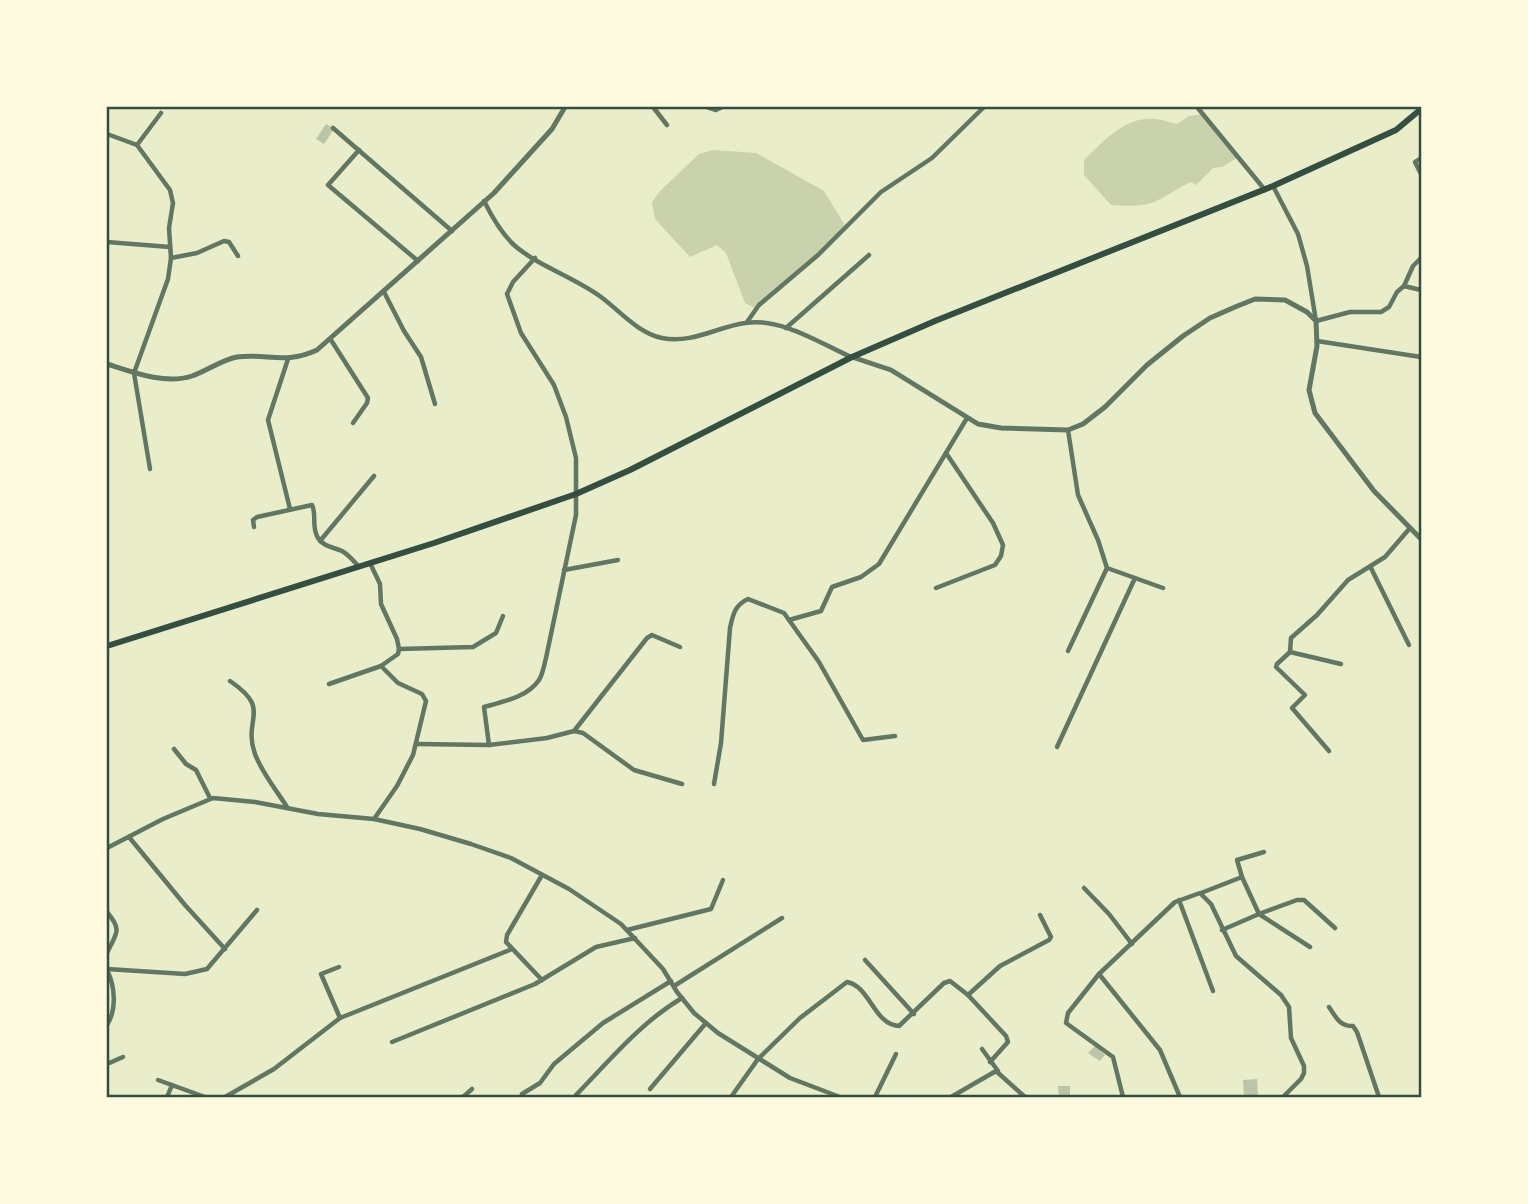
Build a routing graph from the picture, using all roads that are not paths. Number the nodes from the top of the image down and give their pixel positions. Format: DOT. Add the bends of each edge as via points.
graph roads {
  1 [pos="565,107"];
  2 [pos="653,107"];
  3 [pos="707,107"];
  4 [pos="722,107"];
  5 [pos="984,107"];
  6 [pos="1197,107"];
  7 [pos="1421,109"];
  8 [pos="161,113"];
  9 [pos="667,124"];
  10 [pos="333,128"];
  11 [pos="107,134"];
  12 [pos="114,138"];
  13 [pos="107,143"];
  14 [pos="137,145"];
  15 [pos="359,150"];
  16 [pos="1421,158"];
  17 [pos="1421,174"];
  18 [pos="1273,186"];
  19 [pos="1265,190"];
  20 [pos="484,201"];
  21 [pos="452,231"];
  22 [pos="107,242"];
  23 [pos="170,247"];
  24 [pos="869,255"];
  25 [pos="238,256"];
  26 [pos="171,258"];
  27 [pos="535,258"];
  28 [pos="1421,258"];
  29 [pos="418,261"];
  30 [pos="1404,286"];
  31 [pos="1421,290"];
  32 [pos="384,292"];
  33 [pos="1316,321"];
  34 [pos="747,322"];
  35 [pos="785,329"];
  36 [pos="331,340"];
  37 [pos="1317,341"];
  38 [pos="852,357"];
  39 [pos="1421,357"];
  40 [pos="288,359"];
  41 [pos="107,364"];
  42 [pos="134,373"];
  43 [pos="435,404"];
  44 [pos="967,418"];
  45 [pos="353,423"];
  46 [pos="1068,430"];
  47 [pos="946,453"];
  48 [pos="150,469"];
  49 [pos="374,476"];
  50 [pos="576,494"];
  51 [pos="290,509"];
  52 [pos="254,527"];
  53 [pos="1410,528"];
  54 [pos="1421,539"];
  55 [pos="320,541"];
  56 [pos="618,560"];
  57 [pos="370,563"];
  58 [pos="359,567"];
  59 [pos="1107,568"];
  60 [pos="1371,568"];
  61 [pos="564,570"];
  62 [pos="1135,578"];
  63 [pos="936,587"];
  64 [pos="1163,588"];
  65 [pos="503,616"];
  66 [pos="789,620"];
  67 [pos="1409,645"];
  68 [pos="107,646"];
  69 [pos="680,647"];
  70 [pos="399,649"];
  71 [pos="1068,651"];
  72 [pos="1290,652"];
  73 [pos="1341,664"];
  74 [pos="381,666"];
  75 [pos="230,681"];
  76 [pos="329,684"];
  77 [pos="574,731"];
  78 [pos="895,736"];
  79 [pos="416,744"];
  80 [pos="489,745"];
  81 [pos="1057,747"];
  82 [pos="174,749"];
  83 [pos="1329,751"];
  84 [pos="682,784"];
  85 [pos="714,784"];
  86 [pos="210,799"];
  87 [pos="288,808"];
  88 [pos="374,819"];
  89 [pos="129,837"];
  90 [pos="107,848"];
  91 [pos="1264,852"];
  92 [pos="542,875"];
  93 [pos="1242,877"];
  94 [pos="723,880"];
  95 [pos="1084,888"];
  96 [pos="1201,893"];
  97 [pos="1179,900"];
  98 [pos="257,910"];
  99 [pos="107,912"];
  100 [pos="1259,914"];
  101 [pos="1040,915"];
  102 [pos="782,918"];
  103 [pos="1335,928"];
  104 [pos="627,930"];
  105 [pos="1222,930"];
  106 [pos="635,938"];
  107 [pos="1132,944"];
  108 [pos="1310,947"];
  109 [pos="225,948"];
  110 [pos="512,949"];
  111 [pos="107,953"];
  112 [pos="865,960"];
  113 [pos="339,967"];
  114 [pos="107,969"];
  115 [pos="1099,974"];
  116 [pos="542,980"];
  117 [pos="672,984"];
  118 [pos="1213,991"];
  119 [pos="968,995"];
  120 [pos="682,998"];
  121 [pos="1329,1007"];
  122 [pos="914,1014"];
  123 [pos="340,1018"];
  124 [pos="706,1023"];
  125 [pos="107,1025"];
  126 [pos="392,1042"];
  127 [pos="982,1049"];
  128 [pos="896,1054"];
  129 [pos="123,1056"];
  130 [pos="758,1059"];
  131 [pos="990,1062"];
  132 [pos="107,1064"];
  133 [pos="998,1072"];
  134 [pos="158,1080"];
  135 [pos="172,1085"];
  136 [pos="472,1089"];
  137 [pos="650,1089"];
  138 [pos="522,1094"];
  139 [pos="576,1095"];
  140 [pos="167,1097"];
  141 [pos="205,1097"];
  142 [pos="225,1097"];
  143 [pos="463,1097"];
  144 [pos="731,1097"];
  145 [pos="840,1097"];
  146 [pos="875,1097"];
  147 [pos="951,1097"];
  148 [pos="1025,1097"];
  149 [pos="1122,1097"];
  150 [pos="1180,1097"];
  151 [pos="1283,1097"];
  152 [pos="1379,1097"];
  1 -- 20 [label="street" via="552,129"];
  2 -- 9 [label="street"];
  3 -- 4 [label="street"];
  5 -- 34 [label="street" via="932,158 881,192 759,305"];
  6 -- 19 [label="street"];
  7 -- 18 [label="main road" via="1396,130"];
  8 -- 14 [label="street"];
  10 -- 15 [label="street"];
  11 -- 12 [label="street"];
  12 -- 13 [label="street"];
  12 -- 14 [label="street"];
  14 -- 23 [label="street" via="170,190"];
  15 -- 21 [label="street"];
  15 -- 29 [label="street" via="328,185"];
  16 -- 17 [label="street" via="1415,162"];
  18 -- 19 [label="main road"];
  18 -- 33 [label="street" via="1298,234"];
  19 -- 38 [label="main road"];
  20 -- 21 [label="street"];
  20 -- 27 [label="street" via="515,246"];
  21 -- 29 [label="street"];
  22 -- 23 [label="street"];
  23 -- 26 [label="street"];
  24 -- 35 [label="street"];
  25 -- 26 [label="street" via="229,242 223,241"];
  26 -- 42 [label="street" via="168,279"];
  27 -- 34 [label="street" via="660,338 688,338"];
  27 -- 50 [label="street" via="507,294 521,333 554,385 566,417 576,458"];
  28 -- 30 [label="street"];
  29 -- 32 [label="street"];
  30 -- 31 [label="street"];
  30 -- 33 [label="street" via="1381,312 1350,312"];
  32 -- 36 [label="street"];
  32 -- 43 [label="street" via="421,356"];
  33 -- 37 [label="street"];
  33 -- 46 [label="street" via="1284,300 1255,299 1235,307 1183,336 1105,407"];
  34 -- 35 [label="street"];
  35 -- 38 [label="street"];
  36 -- 40 [label="street" via="308,354"];
  36 -- 45 [label="street" via="368,398"];
  37 -- 39 [label="street"];
  37 -- 53 [label="street" via="1309,390 1315,413 1374,491"];
  38 -- 44 [label="street" via="891,370"];
  38 -- 50 [label="main road"];
  40 -- 42 [label="street" via="234,358 175,379"];
  40 -- 51 [label="street" via="268,420"];
  41 -- 42 [label="street"];
  42 -- 48 [label="street"];
  44 -- 46 [label="street" via="1001,428"];
  44 -- 47 [label="street"];
  46 -- 59 [label="street" via="1078,495"];
  47 -- 63 [label="street" via="1003,545 995,565"];
  47 -- 66 [label="street" via="875,569 832,587 821,611"];
  49 -- 55 [label="street"];
  50 -- 57 [label="main road"];
  50 -- 61 [label="street"];
  51 -- 52 [label="street" via="254,519"];
  51 -- 55 [label="street" via="312,505 313,526"];
  53 -- 54 [label="street"];
  53 -- 60 [label="street"];
  55 -- 58 [label="street" via="346,553"];
  56 -- 61 [label="street"];
  57 -- 58 [label="main road"];
  57 -- 70 [label="street"];
  58 -- 68 [label="main road"];
  59 -- 62 [label="street"];
  59 -- 71 [label="street"];
  60 -- 67 [label="street"];
  60 -- 72 [label="street" via="1348,580 1290,638"];
  61 -- 80 [label="street" via="539,680 513,698 484,707"];
  62 -- 64 [label="street"];
  62 -- 81 [label="street"];
  65 -- 70 [label="street" via="496,633 473,647"];
  66 -- 78 [label="street" via="863,740"];
  66 -- 85 [label="street" via="784,612 748,599 734,610"];
  69 -- 77 [label="street" via="652,635 647,638"];
  70 -- 74 [label="street"];
  72 -- 73 [label="street"];
  72 -- 83 [label="street" via="1276,667 1304,695 1292,708"];
  74 -- 76 [label="street"];
  74 -- 79 [label="street" via="425,697"];
  75 -- 87 [label="street" via="254,704 255,754"];
  77 -- 80 [label="street"];
  77 -- 84 [label="street" via="634,770"];
  79 -- 80 [label="street"];
  79 -- 88 [label="street" via="406,771"];
  82 -- 86 [label="street" via="195,770"];
  86 -- 87 [label="street"];
  86 -- 89 [label="street"];
  87 -- 88 [label="street"];
  88 -- 92 [label="street" via="471,844"];
  89 -- 90 [label="street"];
  89 -- 109 [label="street"];
  91 -- 93 [label="street" via="1237,860"];
  92 -- 104 [label="street"];
  92 -- 110 [label="street" via="507,935"];
  93 -- 96 [label="street"];
  93 -- 100 [label="street"];
  94 -- 104 [label="street" via="711,909"];
  95 -- 107 [label="street"];
  96 -- 97 [label="street"];
  96 -- 105 [label="street"];
  97 -- 107 [label="street"];
  97 -- 118 [label="street"];
  98 -- 109 [label="street"];
  99 -- 111 [label="street" via="117,927"];
  100 -- 103 [label="street" via="1304,900"];
  100 -- 105 [label="street"];
  100 -- 108 [label="street"];
  101 -- 119 [label="street" via="1049,940 1000,966"];
  102 -- 117 [label="street"];
  104 -- 106 [label="street"];
  105 -- 151 [label="street" via="1236,956 1282,995 1289,1007 1292,1038 1304,1073"];
  106 -- 116 [label="street" via="596,947"];
  106 -- 117 [label="street"];
  107 -- 115 [label="street"];
  109 -- 114 [label="street" via="207,969 185,974"];
  110 -- 116 [label="street"];
  110 -- 123 [label="street"];
  112 -- 122 [label="street"];
  113 -- 123 [label="street" via="321,974"];
  114 -- 125 [label="street" via="114,998"];
  115 -- 149 [label="street" via="1068,1013 1066,1023 1113,1057"];
  115 -- 150 [label="street" via="1160,1050"];
  116 -- 126 [label="street"];
  117 -- 120 [label="street"];
  117 -- 138 [label="street" via="603,1023 540,1083"];
  119 -- 122 [label="street" via="950,981 944,983"];
  119 -- 131 [label="street" via="1008,1040"];
  120 -- 124 [label="street"];
  120 -- 139 [label="street" via="643,1025"];
  121 -- 152 [label="street" via="1340,1023 1357,1032"];
  122 -- 130 [label="street" via="892,1026 856,985 847,982 800,1018"];
  123 -- 142 [label="street" via="274,1069"];
  124 -- 130 [label="street"];
  124 -- 137 [label="street"];
  127 -- 131 [label="street"];
  128 -- 146 [label="street"];
  129 -- 132 [label="street"];
  130 -- 144 [label="street"];
  130 -- 145 [label="street" via="790,1078"];
  131 -- 133 [label="street"];
  133 -- 147 [label="street"];
  133 -- 148 [label="street"];
  134 -- 135 [label="street"];
  135 -- 140 [label="street"];
  135 -- 141 [label="street"];
  136 -- 143 [label="street"];
}
